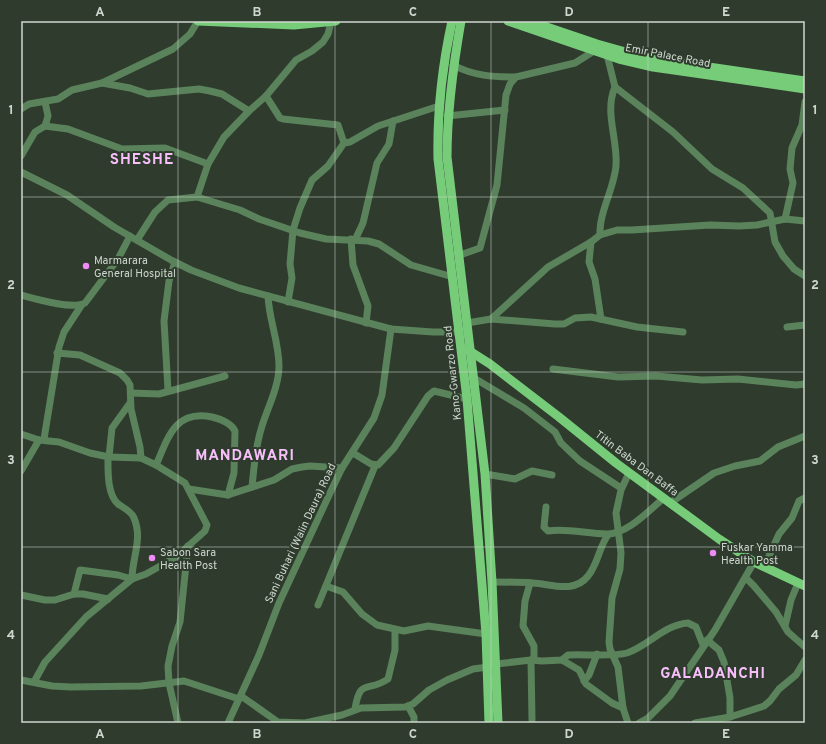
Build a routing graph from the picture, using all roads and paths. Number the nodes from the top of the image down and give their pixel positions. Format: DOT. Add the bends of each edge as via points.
graph roads {
  1 [pos="198,21"];
  2 [pos="334,21"];
  3 [pos="452,21"];
  4 [pos="461,21"];
  5 [pos="508,21"];
  6 [pos="529,21"];
  7 [pos="276,23"];
  8 [pos="596,48"];
  9 [pos="607,54"];
  10 [pos="453,66"];
  11 [pos="516,77"];
  12 [pos="805,81"];
  13 [pos="102,83"];
  14 [pos="615,87"];
  15 [pos="805,89"];
  16 [pos="266,96"];
  17 [pos="45,102"];
  18 [pos="805,102"];
  19 [pos="439,106"];
  20 [pos="21,109"];
  21 [pos="505,110"];
  22 [pos="249,111"];
  23 [pos="447,116"];
  24 [pos="393,121"];
  25 [pos="45,126"];
  26 [pos="344,143"];
  27 [pos="21,156"];
  28 [pos="208,164"];
  29 [pos="21,172"];
  30 [pos="197,197"];
  31 [pos="785,219"];
  32 [pos="805,221"];
  33 [pos="771,222"];
  34 [pos="292,230"];
  35 [pos="600,235"];
  36 [pos="130,236"];
  37 [pos="137,240"];
  38 [pos="353,240"];
  39 [pos="591,242"];
  40 [pos="460,255"];
  41 [pos="175,262"];
  42 [pos="805,276"];
  43 [pos="453,277"];
  44 [pos="21,295"];
  45 [pos="268,296"];
  46 [pos="288,302"];
  47 [pos="81,306"];
  48 [pos="491,319"];
  49 [pos="601,320"];
  50 [pos="366,322"];
  51 [pos="805,325"];
  52 [pos="787,327"];
  53 [pos="391,329"];
  54 [pos="465,329"];
  55 [pos="684,332"];
  56 [pos="466,350"];
  57 [pos="57,353"];
  58 [pos="553,369"];
  59 [pos="225,376"];
  60 [pos="474,378"];
  61 [pos="804,385"];
  62 [pos="168,390"];
  63 [pos="131,393"];
  64 [pos="467,399"];
  65 [pos="130,403"];
  66 [pos="21,434"];
  67 [pos="805,436"];
  68 [pos="42,439"];
  69 [pos="353,453"];
  70 [pos="109,457"];
  71 [pos="141,458"];
  72 [pos="156,465"];
  73 [pos="375,466"];
  74 [pos="342,468"];
  75 [pos="21,471"];
  76 [pos="628,473"];
  77 [pos="485,474"];
  78 [pos="552,475"];
  79 [pos="252,486"];
  80 [pos="621,488"];
  81 [pos="189,489"];
  82 [pos="228,495"];
  83 [pos="805,498"];
  84 [pos="667,500"];
  85 [pos="546,507"];
  86 [pos="489,524"];
  87 [pos="477,525"];
  88 [pos="618,531"];
  89 [pos="608,534"];
  90 [pos="188,546"];
  91 [pos="754,562"];
  92 [pos="764,567"];
  93 [pos="746,578"];
  94 [pos="132,579"];
  95 [pos="492,582"];
  96 [pos="530,583"];
  97 [pos="801,585"];
  98 [pos="326,586"];
  99 [pos="74,594"];
  100 [pos="21,595"];
  101 [pos="108,599"];
  102 [pos="318,604"];
  103 [pos="785,626"];
  104 [pos="395,630"];
  105 [pos="486,634"];
  106 [pos="705,643"];
  107 [pos="805,647"];
  108 [pos="597,654"];
  109 [pos="612,654"];
  110 [pos="533,660"];
  111 [pos="562,660"];
  112 [pos="492,665"];
  113 [pos="804,665"];
  114 [pos="21,680"];
  115 [pos="584,681"];
  116 [pos="34,682"];
  117 [pos="168,683"];
  118 [pos="240,698"];
  119 [pos="408,706"];
  120 [pos="623,708"];
  121 [pos="355,709"];
  122 [pos="730,717"];
  123 [pos="532,720"];
  124 [pos="278,722"];
  125 [pos="708,722"];
  126 [pos="178,723"];
  127 [pos="228,723"];
  128 [pos="414,723"];
  129 [pos="489,723"];
  130 [pos="498,723"];
  131 [pos="628,723"];
  132 [pos="639,723"];
  133 [pos="695,723"];
  1 -- 7 [label="main road"];
  1 -- 13 [label="street" via="190,34 173,50"];
  2 -- 7 [label="main road" via="294,25"];
  2 -- 16 [label="street" via="323,42 296,60"];
  3 -- 19 [label="main road, Kano-Gwarzo Road"];
  4 -- 10 [label="main road, Kano-Gwarzo Road"];
  5 -- 8 [label="main road, Emir Palace Road"];
  6 -- 8 [label="main road, Emir Palace Road"];
  8 -- 9 [label="main road, Emir Palace Road"];
  8 -- 11 [label="street" via="575,63"];
  8 -- 12 [label="main road, Emir Palace Road"];
  9 -- 14 [label="street"];
  9 -- 15 [label="main road, Emir Palace Road" via="653,67"];
  10 -- 11 [label="street" via="486,77"];
  10 -- 23 [label="main road, Kano-Gwarzo Road"];
  11 -- 21 [label="street" via="506,95"];
  13 -- 17 [label="street" via="72,90 58,99"];
  13 -- 22 [label="street" via="148,94 199,89 210,91 222,94"];
  14 -- 33 [label="street" via="673,132 712,169 743,188 770,213"];
  14 -- 35 [label="street" via="610,106 616,164 614,184 600,226"];
  16 -- 22 [label="street"];
  16 -- 26 [label="street" via="280,118 338,125"];
  17 -- 20 [label="street" via="29,104"];
  17 -- 25 [label="street" via="48,116"];
  18 -- 31 [label="street" via="802,125 791,155 793,183"];
  19 -- 24 [label="street"];
  19 -- 43 [label="main road, Kano-Gwarzo Road" via="438,158"];
  21 -- 23 [label="street"];
  21 -- 40 [label="street" via="497,185 480,248"];
  22 -- 28 [label="street" via="224,137"];
  23 -- 40 [label="main road, Kano-Gwarzo Road" via="447,158"];
  24 -- 26 [label="street"];
  24 -- 38 [label="street" via="389,144 377,163 363,223"];
  25 -- 27 [label="street" via="35,132"];
  25 -- 28 [label="street" via="68,128 122,149 165,148"];
  26 -- 34 [label="street" via="328,166 312,180"];
  28 -- 30 [label="street"];
  29 -- 36 [label="street" via="67,195"];
  30 -- 34 [label="street"];
  30 -- 37 [label="street" via="168,200 155,212"];
  31 -- 32 [label="street"];
  31 -- 33 [label="street"];
  33 -- 35 [label="street" via="739,226 617,230"];
  33 -- 42 [label="street" via="775,242 783,256 794,269"];
  34 -- 38 [label="street" via="326,238"];
  34 -- 46 [label="street" via="292,278"];
  35 -- 39 [label="street"];
  36 -- 37 [label="street"];
  36 -- 47 [label="street" via="118,259"];
  37 -- 41 [label="street"];
  38 -- 43 [label="street" via="379,244 411,265"];
  38 -- 50 [label="street" via="353,265 368,306"];
  39 -- 48 [label="street" via="548,267"];
  39 -- 49 [label="street" via="589,262 595,279"];
  40 -- 54 [label="main road, Kano-Gwarzo Road"];
  41 -- 45 [label="street" via="239,288"];
  41 -- 62 [label="street" via="169,281 164,321"];
  43 -- 54 [label="main road, Kano-Gwarzo Road"];
  44 -- 47 [label="street" via="47,302"];
  45 -- 46 [label="street"];
  45 -- 79 [label="street" via="279,367 259,439"];
  46 -- 50 [label="street"];
  47 -- 57 [label="street" via="64,332"];
  48 -- 49 [label="street" via="555,324 583,317"];
  48 -- 54 [label="street"];
  49 -- 55 [label="street"];
  50 -- 53 [label="street"];
  51 -- 52 [label="street"];
  53 -- 54 [label="street" via="412,332"];
  53 -- 69 [label="street, Sani Buhari (Walin Daura) Road" via="382,395 374,418"];
  54 -- 56 [label="main road, Kano-Gwarzo Road"];
  56 -- 60 [label="main road, Kano-Gwarzo Road"];
  56 -- 64 [label="main road, Kano-Gwarzo Road"];
  56 -- 76 [label="main road, Titin Baba Dan Baffa" via="560,417"];
  57 -- 63 [label="street" via="80,355 123,375 130,385"];
  57 -- 68 [label="street"];
  58 -- 61 [label="street" via="618,377 738,379"];
  59 -- 62 [label="street"];
  60 -- 77 [label="main road, Kano-Gwarzo Road"];
  60 -- 80 [label="street" via="524,408 555,432 561,443 580,460"];
  62 -- 63 [label="street" via="159,394"];
  63 -- 65 [label="street"];
  64 -- 73 [label="street" via="434,391 428,396 394,448"];
  64 -- 87 [label="main road, Kano-Gwarzo Road"];
  65 -- 70 [label="street" via="112,428"];
  65 -- 71 [label="street"];
  66 -- 68 [label="street"];
  67 -- 84 [label="street" via="778,447 760,461 714,473"];
  68 -- 70 [label="street"];
  68 -- 75 [label="street"];
  69 -- 73 [label="street"];
  69 -- 74 [label="street, Sani Buhari (Walin Daura) Road"];
  70 -- 71 [label="street"];
  70 -- 94 [label="street" via="108,478 114,500 131,513 136,525 138,544"];
  71 -- 72 [label="street"];
  72 -- 81 [label="street" via="185,483"];
  72 -- 82 [label="street" via="174,427 185,418 202,414 216,418 232,425 235,431 234,473"];
  73 -- 98 [label="street"];
  74 -- 79 [label="street" via="292,469 277,478"];
  74 -- 118 [label="street, Sani Buhari (Walin Daura) Road" via="279,603"];
  76 -- 80 [label="street"];
  76 -- 84 [label="main road, Titin Baba Dan Baffa"];
  77 -- 78 [label="street" via="515,479 532,471"];
  77 -- 86 [label="main road, Kano-Gwarzo Road"];
  79 -- 82 [label="street"];
  80 -- 88 [label="street" via="616,513"];
  81 -- 82 [label="street"];
  81 -- 90 [label="street" via="207,525 205,531"];
  83 -- 92 [label="street" via="799,501 792,518 778,534"];
  84 -- 88 [label="street"];
  84 -- 91 [label="main road, Titin Baba Dan Baffa"];
  85 -- 89 [label="street" via="544,527 548,531 562,529"];
  86 -- 87 [label="main road"];
  86 -- 95 [label="main road, Kano-Gwarzo Road"];
  87 -- 105 [label="main road, Kano-Gwarzo Road"];
  88 -- 89 [label="street"];
  88 -- 109 [label="street" via="621,552 611,607 609,642"];
  89 -- 96 [label="street" via="594,567 584,580 568,587"];
  90 -- 94 [label="street" via="176,557"];
  90 -- 117 [label="street" via="180,622 168,666"];
  91 -- 92 [label="main road, Titin Baba Dan Baffa"];
  91 -- 93 [label="street"];
  92 -- 97 [label="main road, Titin Baba Dan Baffa"];
  93 -- 103 [label="street"];
  93 -- 106 [label="street"];
  94 -- 99 [label="street" via="80,570"];
  94 -- 101 [label="street"];
  95 -- 96 [label="street"];
  95 -- 112 [label="main road, Kano-Gwarzo Road"];
  96 -- 110 [label="street" via="525,601 523,628 534,646"];
  97 -- 103 [label="street" via="791,600"];
  98 -- 102 [label="street"];
  98 -- 104 [label="street" via="343,592 362,614 376,625"];
  99 -- 100 [label="street" via="55,600"];
  99 -- 101 [label="street"];
  101 -- 116 [label="street" via="86,618 45,662"];
  103 -- 107 [label="street"];
  104 -- 105 [label="street" via="404,631 428,626"];
  104 -- 121 [label="street" via="395,650 388,679 383,683 365,687 359,692"];
  105 -- 112 [label="main road, Kano-Gwarzo Road"];
  106 -- 109 [label="street" via="696,627 688,623 670,627 628,652"];
  106 -- 122 [label="street" via="719,650 724,662 730,698"];
  106 -- 132 [label="street" via="670,696 648,718"];
  108 -- 109 [label="street"];
  108 -- 111 [label="street" via="568,655"];
  108 -- 115 [label="street" via="590,675"];
  109 -- 120 [label="street" via="618,667"];
  110 -- 111 [label="street"];
  110 -- 112 [label="street"];
  110 -- 123 [label="street"];
  111 -- 115 [label="street" via="579,670"];
  112 -- 119 [label="street" via="473,669 447,680"];
  112 -- 129 [label="main road, Kano-Gwarzo Road"];
  112 -- 130 [label="main road, Kano-Gwarzo Road"];
  113 -- 122 [label="street" via="767,704"];
  114 -- 116 [label="street"];
  115 -- 120 [label="street" via="605,698"];
  116 -- 117 [label="street" via="71,686 141,686"];
  117 -- 118 [label="street" via="184,681"];
  117 -- 126 [label="street"];
  118 -- 124 [label="street"];
  118 -- 127 [label="street, Sani Buhari (Walin Daura) Road"];
  119 -- 121 [label="street"];
  119 -- 128 [label="street"];
  120 -- 131 [label="street"];
  121 -- 124 [label="street" via="342,715 305,723"];
  122 -- 125 [label="street"];
  125 -- 133 [label="street"];
}
